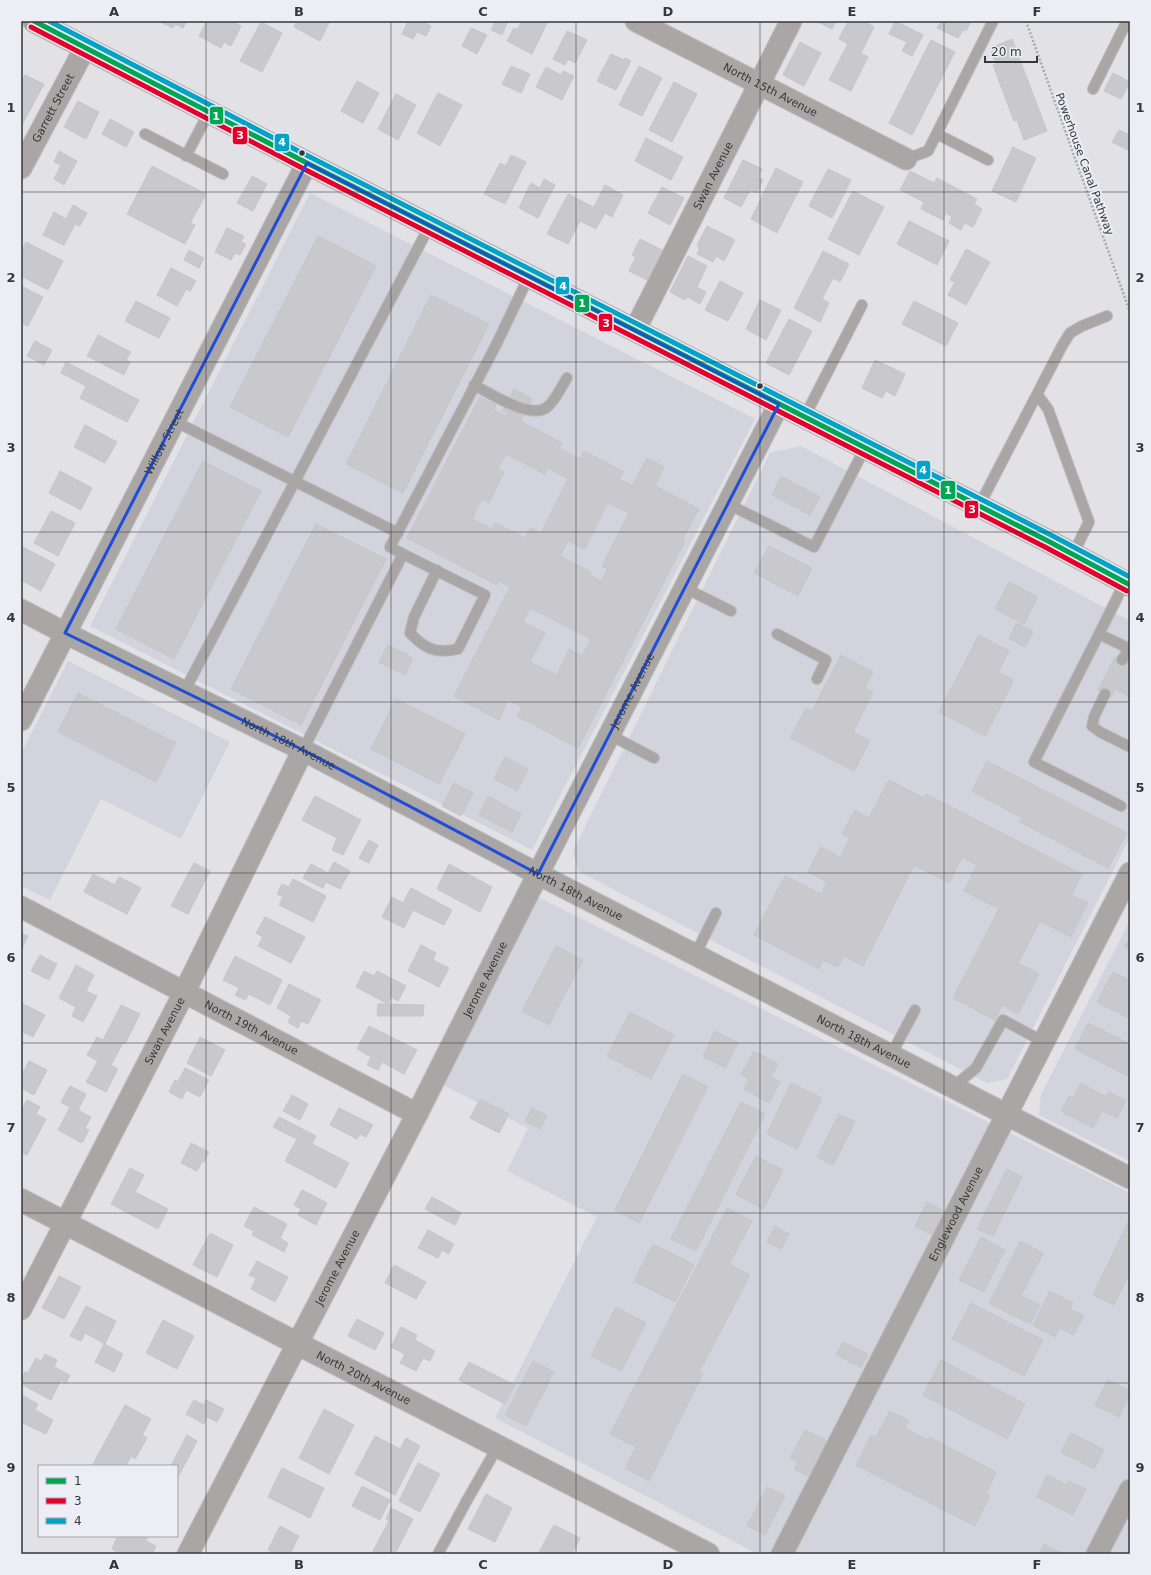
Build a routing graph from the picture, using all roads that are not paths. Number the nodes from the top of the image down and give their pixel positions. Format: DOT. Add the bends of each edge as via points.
graph roads {
  1 [pos="34,21"];
  2 [pos="636,21"];
  3 [pos="791,21"];
  4 [pos="993,21"];
  5 [pos="1127,21"];
  6 [pos="85,48"];
  7 [pos="759,85"];
  8 [pos="1093,89"];
  9 [pos="209,112"];
  10 [pos="144,134"];
  11 [pos="937,134"];
  12 [pos="186,156"];
  13 [pos="906,159"];
  14 [pos="988,160"];
  15 [pos="307,163"];
  16 [pos="21,168"];
  17 [pos="223,174"];
  18 [pos="430,226"];
  19 [pos="529,276"];
  20 [pos="862,305"];
  21 [pos="1107,316"];
  22 [pos="635,330"];
  23 [pos="567,378"];
  24 [pos="474,385"];
  25 [pos="1037,394"];
  26 [pos="779,404"];
  27 [pos="805,416"];
  28 [pos="174,421"];
  29 [pos="866,448"];
  30 [pos="295,482"];
  31 [pos="728,504"];
  32 [pos="979,506"];
  33 [pos="398,533"];
  34 [pos="403,554"];
  35 [pos="1073,554"];
  36 [pos="437,570"];
  37 [pos="1127,584"];
  38 [pos="685,588"];
  39 [pos="21,610"];
  40 [pos="731,611"];
  41 [pos="65,633"];
  42 [pos="777,634"];
  43 [pos="1099,634"];
  44 [pos="1130,649"];
  45 [pos="1122,660"];
  46 [pos="817,679"];
  47 [pos="184,692"];
  48 [pos="1105,694"];
  49 [pos="21,720"];
  50 [pos="610,735"];
  51 [pos="1130,747"];
  52 [pos="303,750"];
  53 [pos="654,758"];
  54 [pos="1121,806"];
  55 [pos="1130,873"];
  56 [pos="538,874"];
  57 [pos="21,907"];
  58 [pos="716,913"];
  59 [pos="695,955"];
  60 [pos="184,992"];
  61 [pos="915,1010"];
  62 [pos="1044,1042"];
  63 [pos="891,1055"];
  64 [pos="953,1087"];
  65 [pos="417,1114"];
  66 [pos="1007,1115"];
  67 [pos="1130,1178"];
  68 [pos="21,1200"];
  69 [pos="66,1223"];
  70 [pos="21,1309"];
  71 [pos="298,1344"];
  72 [pos="498,1446"];
  73 [pos="1130,1490"];
  74 [pos="188,1554"];
  75 [pos="438,1554"];
  76 [pos="708,1554"];
  77 [pos="782,1554"];
  78 [pos="1097,1554"];
  1 -- 6 [label="main road"];
  2 -- 7 [label="street, North 15th Avenue"];
  3 -- 7 [label="street, Swan Avenue"];
  4 -- 11 [label="lane"];
  5 -- 8 [label="lane"];
  6 -- 9 [label="main road"];
  6 -- 16 [label="street, Garrett Street"];
  7 -- 13 [label="street, North 15th Avenue"];
  7 -- 22 [label="street, Swan Avenue"];
  9 -- 12 [label="lane"];
  9 -- 15 [label="main road"];
  10 -- 12 [label="lane"];
  11 -- 13 [label="lane" via="928,152"];
  11 -- 14 [label="lane"];
  12 -- 17 [label="lane"];
  15 -- 18 [label="main road"];
  15 -- 28 [label="street, Willow Street"];
  18 -- 19 [label="main road"];
  18 -- 30 [label="lane"];
  19 -- 22 [label="main road"];
  19 -- 24 [label="lane"];
  20 -- 27 [label="lane"];
  21 -- 25 [label="lane" via="1070,333"];
  22 -- 26 [label="main road"];
  23 -- 24 [label="lane" via="546,408 536,411 518,407"];
  24 -- 33 [label="lane"];
  25 -- 32 [label="lane"];
  25 -- 35 [label="lane" via="1048,410 1089,522"];
  26 -- 27 [label="main road"];
  26 -- 31 [label="street, Jerome Avenue"];
  27 -- 29 [label="main road"];
  28 -- 30 [label="lane"];
  28 -- 41 [label="street, Willow Street"];
  29 -- 31 [label="lane" via="814,547"];
  29 -- 32 [label="main road"];
  30 -- 33 [label="lane"];
  30 -- 47 [label="lane"];
  31 -- 38 [label="street, Jerome Avenue"];
  32 -- 35 [label="main road"];
  33 -- 34 [label="lane" via="390,547"];
  34 -- 36 [label="lane"];
  34 -- 52 [label="lane"];
  35 -- 37 [label="main road"];
  36 -- 36 [label="lane" via="485,595 458,649 447,652 433,650 420,644 410,633 414,617"];
  37 -- 43 [label="lane"];
  38 -- 40 [label="lane"];
  38 -- 50 [label="street, Jerome Avenue"];
  39 -- 41 [label="street, North 18th Avenue"];
  41 -- 47 [label="street, North 18th Avenue"];
  41 -- 49 [label="street, Willow Street"];
  42 -- 46 [label="lane" via="826,660"];
  43 -- 44 [label="lane"];
  43 -- 54 [label="lane" via="1034,762"];
  44 -- 45 [label="lane"];
  47 -- 52 [label="street, North 18th Avenue"];
  48 -- 51 [label="lane" via="1092,726"];
  50 -- 53 [label="lane"];
  50 -- 56 [label="street, Jerome Avenue"];
  52 -- 56 [label="street, North 18th Avenue"];
  52 -- 60 [label="street, Swan Avenue"];
  55 -- 62 [label="street, Englewood Avenue"];
  56 -- 59 [label="street, North 18th Avenue"];
  56 -- 65 [label="street, Jerome Avenue"];
  57 -- 60 [label="street, North 19th Avenue"];
  58 -- 59 [label="lane"];
  59 -- 63 [label="street, North 18th Avenue"];
  60 -- 65 [label="street, North 19th Avenue"];
  60 -- 69 [label="street, Swan Avenue"];
  61 -- 63 [label="lane"];
  62 -- 64 [label="lane" via="1003,1020 976,1068"];
  62 -- 66 [label="street, Englewood Avenue"];
  63 -- 64 [label="street, North 18th Avenue"];
  64 -- 66 [label="street, North 18th Avenue"];
  65 -- 71 [label="street, Jerome Avenue"];
  66 -- 67 [label="street, North 18th Avenue"];
  66 -- 77 [label="street, Englewood Avenue"];
  68 -- 69 [label="street, North 20th Avenue"];
  69 -- 70 [label="street, Swan Avenue"];
  69 -- 71 [label="street, North 20th Avenue"];
  71 -- 72 [label="street, North 20th Avenue"];
  71 -- 74 [label="street, Jerome Avenue"];
  72 -- 75 [label="lane"];
  72 -- 76 [label="street, North 20th Avenue"];
  73 -- 78 [label="street"];
}
